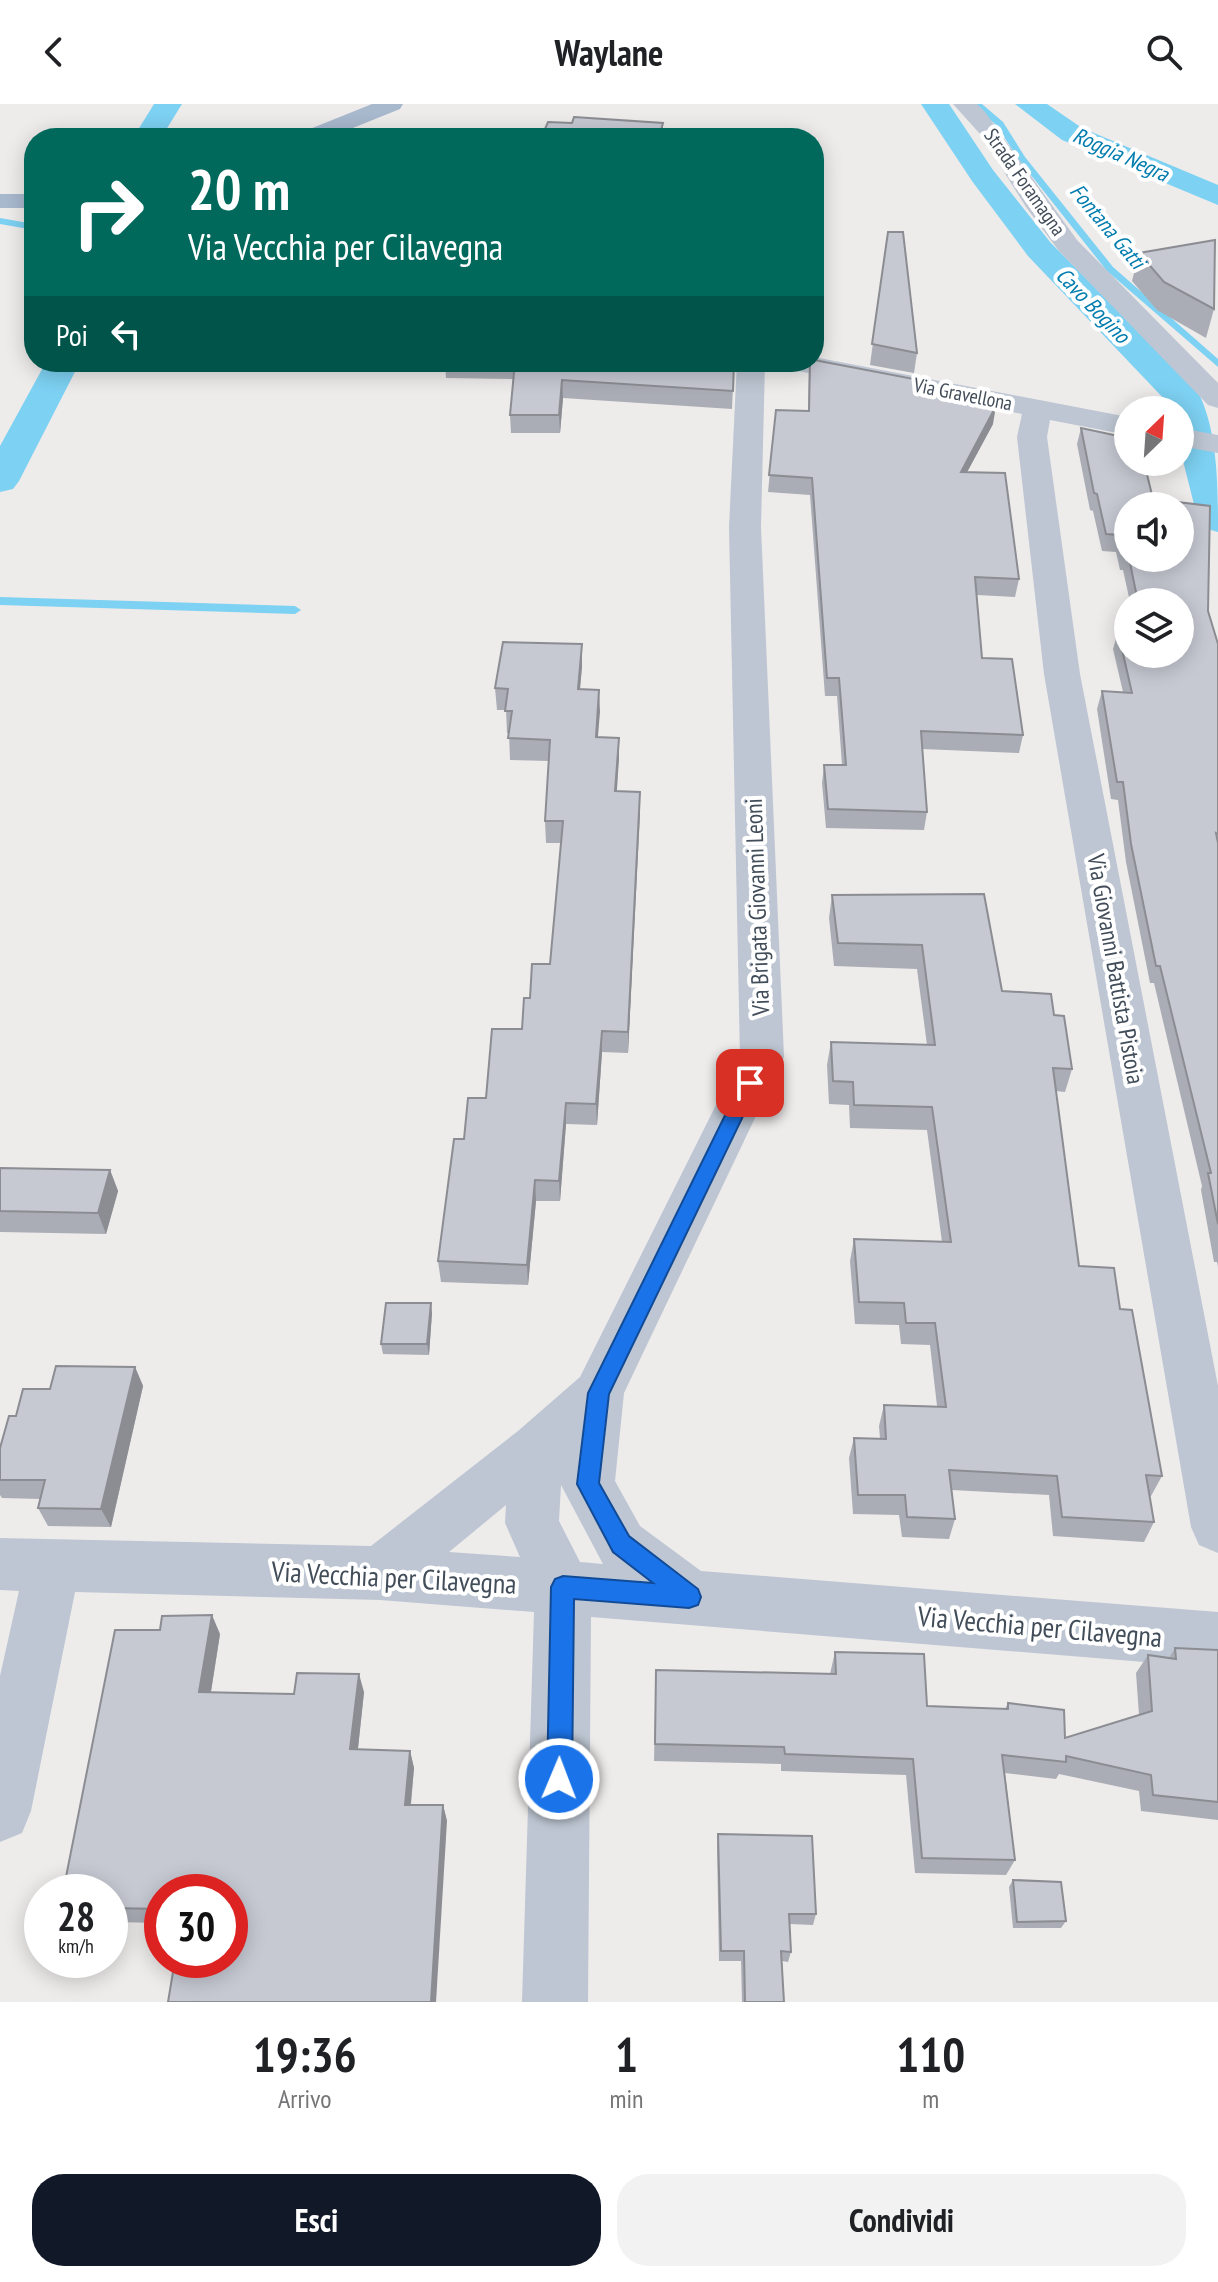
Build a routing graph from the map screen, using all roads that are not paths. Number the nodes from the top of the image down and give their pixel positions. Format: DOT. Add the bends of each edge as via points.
graph roads {
  1 [pos="392,104"];
  2 [pos="964,104"];
  3 [pos="333,128"];
  4 [pos="0,201"];
  5 [pos="24,201"];
  6 [pos="824,367"];
  7 [pos="751,372"];
  8 [pos="1218,399"];
  9 [pos="1038,408"];
  10 [pos="1114,423"];
  11 [pos="1194,440"];
  12 [pos="1218,444"];
  13 [pos="598,1393"];
  14 [pos="537,1448"];
  15 [pos="1218,1527"];
  16 [pos="26,1564"];
  17 [pos="380,1573"];
  18 [pos="563,1587"];
  19 [pos="689,1597"];
  20 [pos="1218,1640"];
  21 [pos="0,1811"];
  22 [pos="555,2002"];
  1 -- 3 [label="main road"];
  2 -- 8 [label="street, Strada Foramagna" via="988,127 1049,223"];
  4 -- 5 [label="main road"];
  6 -- 9 [label="street, Via Gravellona"];
  7 -- 13 [label="street, Via Brigata Giovanni Leoni" via="745,527 762,1057"];
  9 -- 10 [label="street, Via Gravellona"];
  9 -- 15 [label="street, Via Giovanni Battista Pistoia" via="1032,437 1062,674"];
  11 -- 12 [label="street"];
  13 -- 14 [label="street"];
  13 -- 19 [label="street" via="588,1484 621,1544"];
  14 -- 17 [label="street"];
  14 -- 18 [label="street" via="532,1523"];
  16 -- 17 [label="street, Via Vecchia per Cilavegna"];
  16 -- 21 [label="street"];
  17 -- 18 [label="street, Via Vecchia per Cilavegna"];
  18 -- 19 [label="street, Via Vecchia per Cilavegna"];
  18 -- 22 [label="street"];
  19 -- 20 [label="street, Via Vecchia per Cilavegna"];
}
